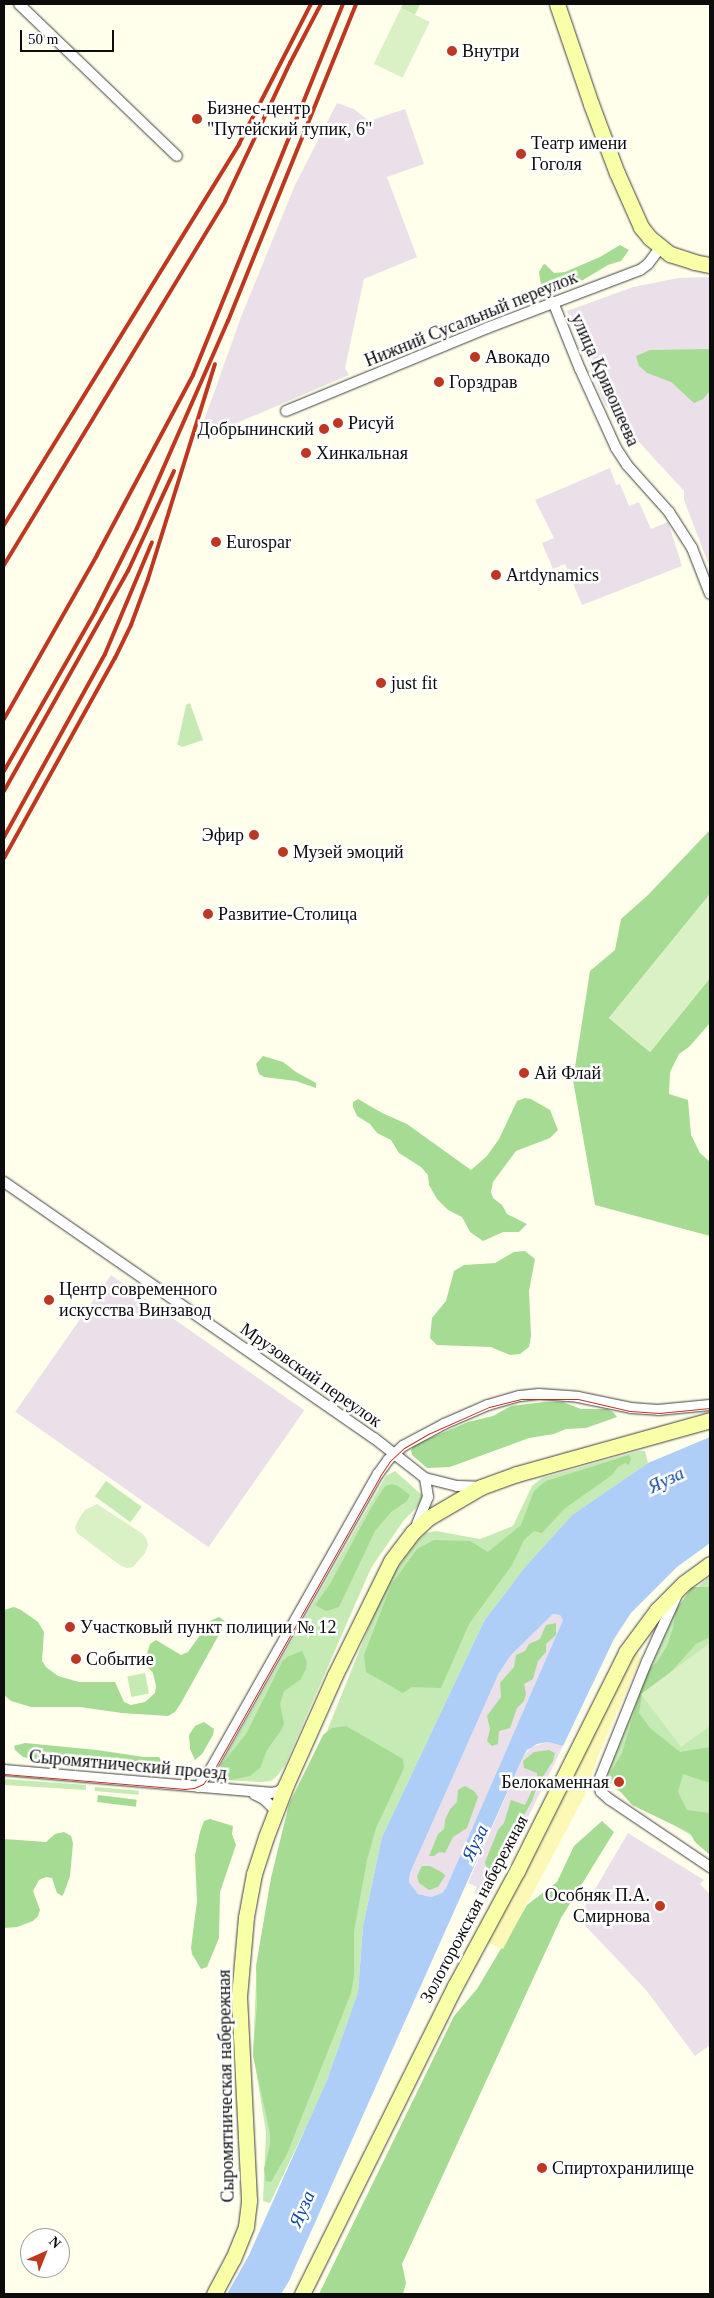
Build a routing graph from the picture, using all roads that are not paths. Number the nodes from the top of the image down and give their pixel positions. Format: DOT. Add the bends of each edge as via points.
graph roads {
  1 [pos="19,4"];
  2 [pos="556,4"];
  3 [pos="177,156"];
  4 [pos="660,248"];
  5 [pos="710,265"];
  6 [pos="553,302"];
  7 [pos="286,411"];
  8 [pos="710,594"];
  9 [pos="4,1182"];
  10 [pos="710,1404"];
  11 [pos="710,1420"];
  12 [pos="394,1453"];
  13 [pos="425,1478"];
  14 [pos="481,1486"];
  15 [pos="413,1532"];
  16 [pos="710,1564"];
  17 [pos="684,1583"];
  18 [pos="626,1652"];
  19 [pos="646,1661"];
  20 [pos="4,1770"];
  21 [pos="286,1785"];
  22 [pos="198,1787"];
  23 [pos="249,1791"];
  24 [pos="276,1811"];
  25 [pos="710,1867"];
  26 [pos="214,2294"];
  27 [pos="302,2294"];
  1 -- 3 [label="street"];
  2 -- 4 [label="main road" via="587,96 635,218"];
  4 -- 5 [label="main road" via="681,258"];
  4 -- 6 [label="street, Нижний Сусальный переулок" via="640,270"];
  6 -- 7 [label="street, Нижний Сусальный переулок"];
  6 -- 8 [label="street, улица Кривошеева" via="616,448 626,465 669,512 692,548"];
  9 -- 12 [label="street, Мрузовский переулок"];
  10 -- 12 [label="street" via="658,1410 631,1408 578,1396 520,1396 488,1405 444,1424 413,1439"];
  11 -- 14 [label="main road, Сыромятническая набережная"];
  12 -- 13 [label="street, Мрузовский переулок"];
  12 -- 22 [label="street" via="378,1474"];
  13 -- 14 [label="street, Мрузовский переулок" via="457,1486"];
  13 -- 15 [label="street" via="428,1497"];
  14 -- 15 [label="main road, Сыромятническая набережная" via="442,1508"];
  15 -- 21 [label="main road, Сыромятническая набережная" via="378,1583"];
  16 -- 17 [label="main road, Золоторожская набережная"];
  17 -- 18 [label="main road, Золоторожская набережная" via="646,1623"];
  17 -- 19 [label="street"];
  18 -- 19 [label="street" via="638,1648 646,1654"];
  18 -- 27 [label="main road, Золоторожская набережная"];
  19 -- 25 [label="street" via="598,1783 608,1800"];
  20 -- 22 [label="street, Сыромятнический проезд"];
  21 -- 23 [label="street, Сыромятнический проезд" via="278,1792"];
  21 -- 24 [label="main road, Сыромятническая набережная"];
  22 -- 23 [label="street, Сыромятнический проезд"];
  23 -- 24 [label="street, Сыромятнический проезд"];
  24 -- 26 [label="main road, Сыромятническая набережная" via="254,1874 242,1953 239,1997 248,2166 246,2226"];
}
